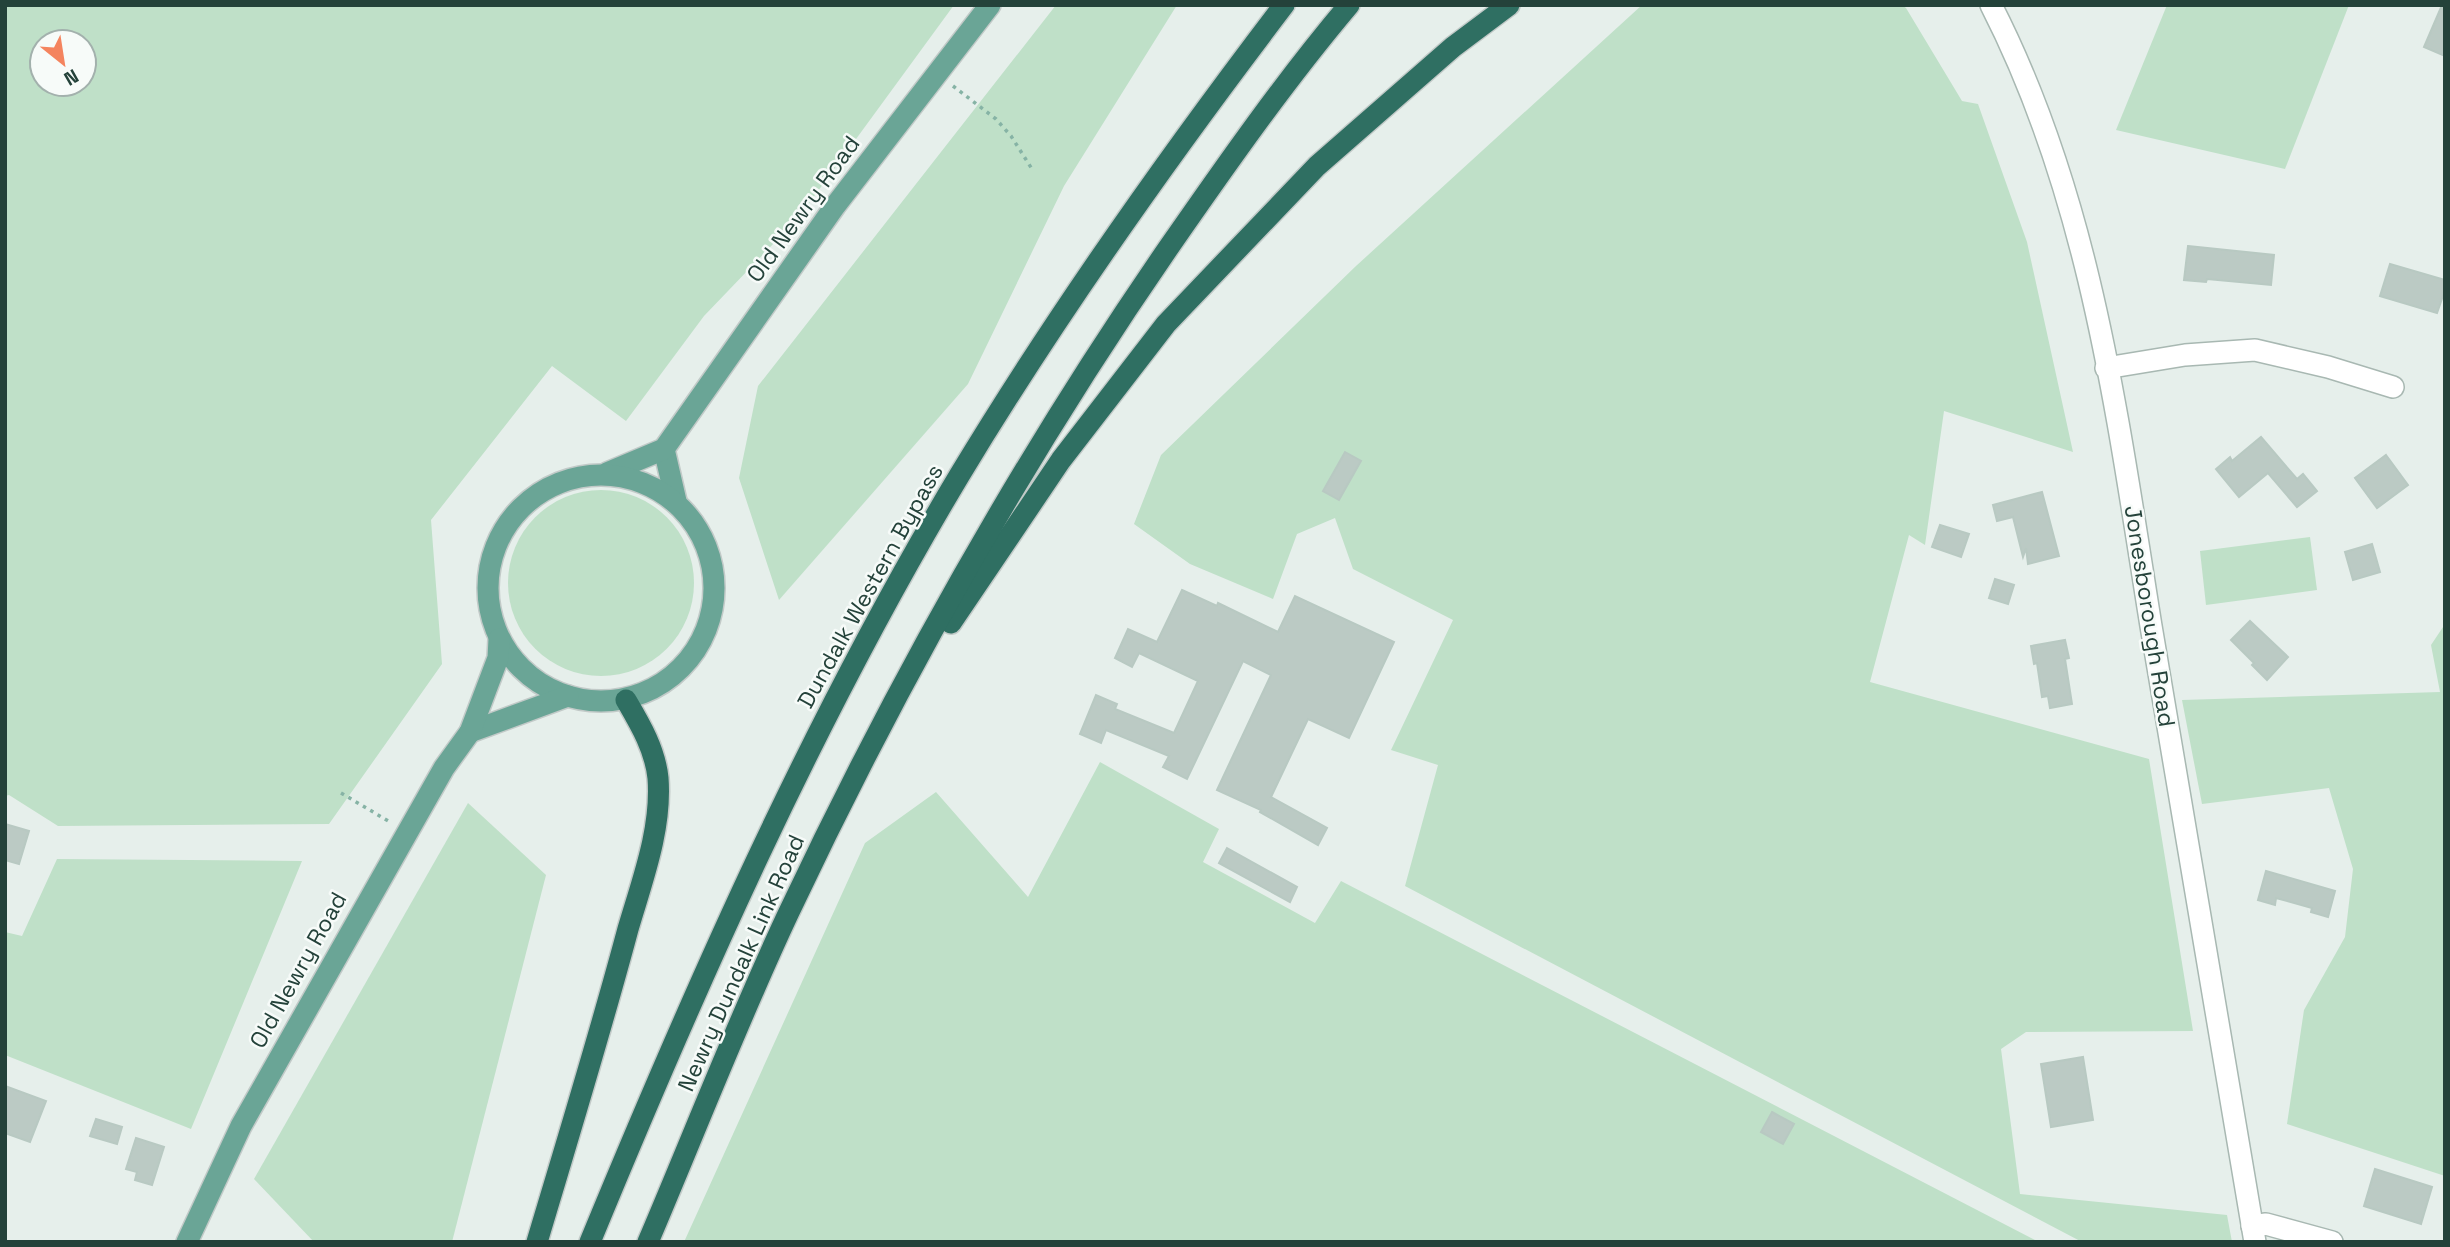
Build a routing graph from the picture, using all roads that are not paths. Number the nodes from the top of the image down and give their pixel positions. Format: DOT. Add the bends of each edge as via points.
graph roads {
  1 [pos="990,5"];
  2 [pos="1284,5"];
  3 [pos="1349,5"];
  4 [pos="1509,5"];
  5 [pos="1991,5"];
  6 [pos="2106,368"];
  7 [pos="2393,387"];
  8 [pos="664,449"];
  9 [pos="607,473"];
  10 [pos="676,501"];
  11 [pos="499,639"];
  12 [pos="568,696"];
  13 [pos="626,699"];
  14 [pos="890,709"];
  15 [pos="470,732"];
  16 [pos="2254,1234"];
  17 [pos="187,1242"];
  18 [pos="537,1242"];
  19 [pos="590,1242"];
  20 [pos="648,1242"];
  21 [pos="2332,1242"];
  1 -- 8 [label="main road, Old Newry Road" via="835,206"];
  2 -- 19 [label="highway, Dundalk Western Bypass" via="1123,222 958,478 839,692 747,879"];
  3 -- 14 [label="highway" via="1219,174 1105,340 979,547"];
  4 -- 14 [label="highway" via="1453,47 1317,166 1166,324 1062,460"];
  5 -- 6 [label="street, Jonesborough Road" via="2053,150 2077,228"];
  6 -- 7 [label="street" via="2255,350"];
  6 -- 16 [label="street, Jonesborough Road"];
  8 -- 9 [label="main road"];
  8 -- 10 [label="main road"];
  9 -- 10 [label="main road" via="646,482"];
  9 -- 11 [label="main road" via="568,478 532,496 505,525 489,575 488,601"];
  10 -- 13 [label="main road" via="699,529 713,562 715,598 706,633 687,663 659,686"];
  11 -- 12 [label="main road" via="523,671 553,692"];
  11 -- 15 [label="main road, Old Newry Road" via="498,658"];
  12 -- 13 [label="main road" via="589,701"];
  12 -- 15 [label="main road"];
  13 -- 18 [label="highway" via="651,749 658,809 619,962"];
  14 -- 20 [label="highway, Newry Dundalk Link Road" via="762,972"];
  15 -- 17 [label="main road, Old Newry Road" via="444,768 241,1126"];
  16 -- 21 [label="street" via="2266,1224"];
}
